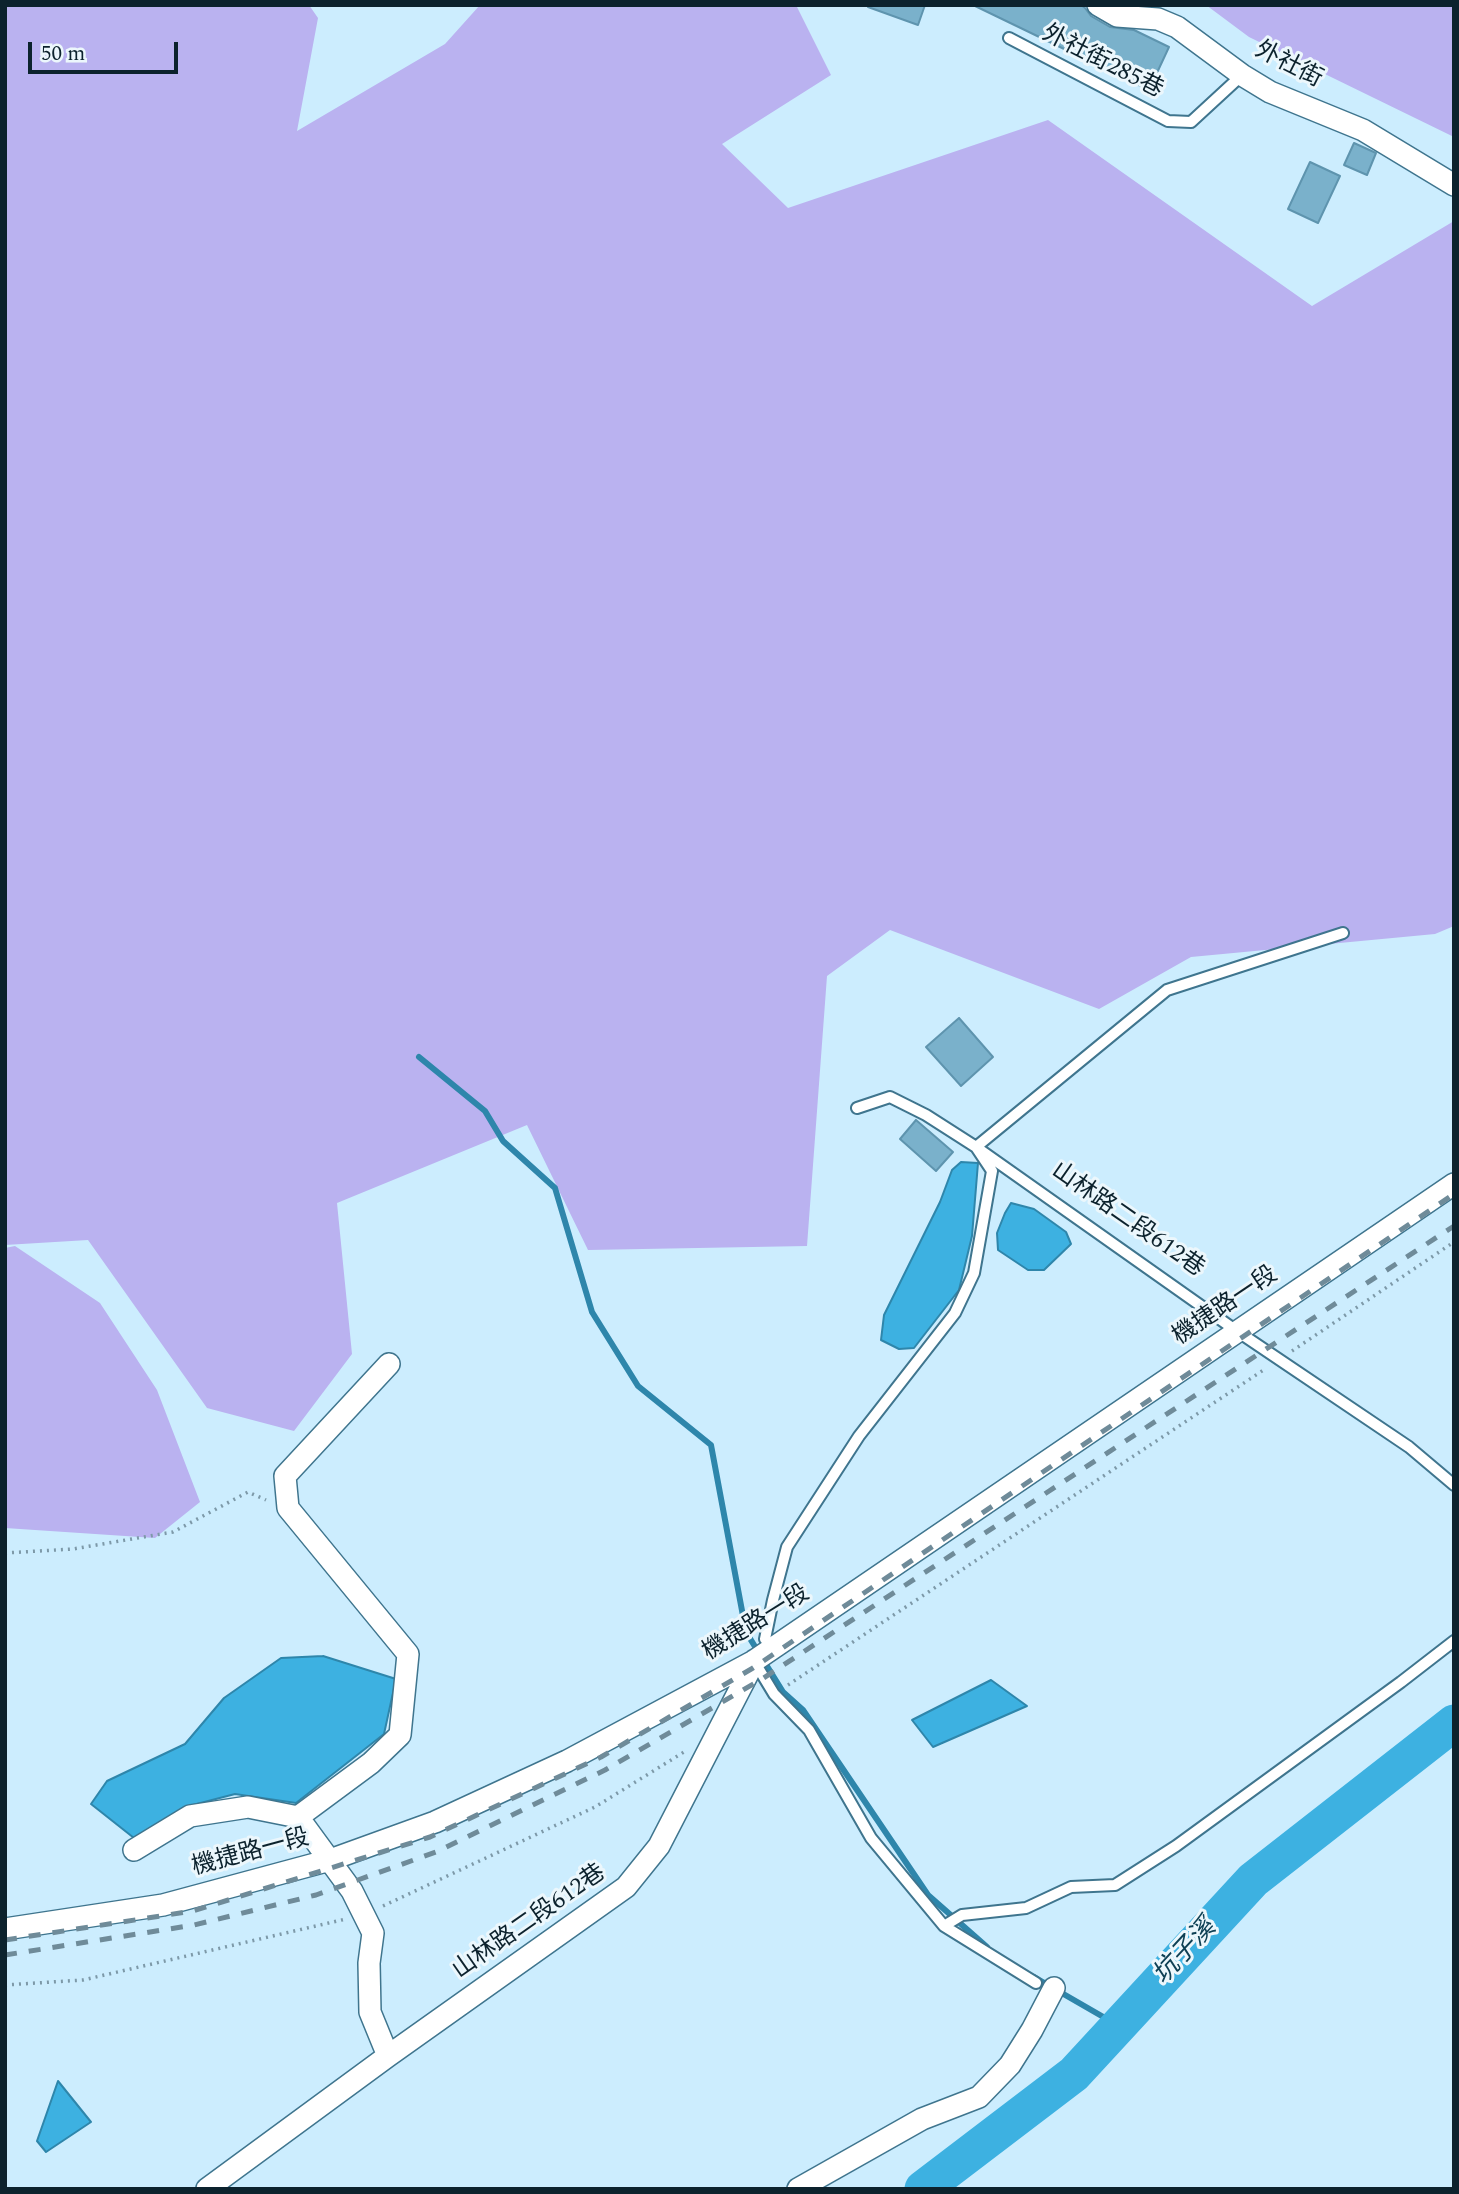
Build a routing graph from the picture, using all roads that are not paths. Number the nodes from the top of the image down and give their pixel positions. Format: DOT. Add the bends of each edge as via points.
graph roads {
  1 [pos="1098,5"];
  2 [pos="1009,38"];
  3 [pos="1242,75"];
  4 [pos="1454,185"];
  5 [pos="1343,933"];
  6 [pos="857,1108"];
  7 [pos="976,1147"];
  8 [pos="1454,1184"];
  9 [pos="1237,1331"];
  10 [pos="389,1364"];
  11 [pos="1454,1485"];
  12 [pos="1454,1641"];
  13 [pos="760,1654"];
  14 [pos="298,1817"];
  15 [pos="134,1850"];
  16 [pos="330,1860"];
  17 [pos="944,1926"];
  18 [pos="5,1929"];
  19 [pos="1045,1986"];
  20 [pos="388,2056"];
  21 [pos="207,2189"];
  22 [pos="798,2189"];
  1 -- 3 [label="street, 外社街" via="1117,16 1158,19 1177,27"];
  2 -- 3 [label="lane, 外社街285巷" via="1168,121 1191,122"];
  3 -- 4 [label="street, 外社街" via="1270,92 1363,130"];
  5 -- 7 [label="lane" via="1167,990"];
  6 -- 7 [label="lane, 山林路二段612巷" via="890,1097"];
  7 -- 9 [label="lane, 山林路二段612巷"];
  7 -- 13 [label="lane, 山林路二段612巷" via="992,1171 974,1273 955,1313 859,1436 787,1547"];
  8 -- 9 [label="street, 機捷路一段"];
  9 -- 11 [label="lane, 山林路二段612巷" via="1409,1447"];
  9 -- 13 [label="street, 機捷路一段"];
  10 -- 14 [label="street" via="285,1476 288,1508 408,1654 400,1735"];
  12 -- 17 [label="lane" via="1187,1838 1115,1885 1071,1886 1026,1908 962,1915"];
  13 -- 16 [label="street, 機捷路一段" via="555,1767 435,1822"];
  13 -- 17 [label="lane" via="774,1694 809,1731 871,1838"];
  13 -- 20 [label="street, 山林路二段612巷" via="659,1846 626,1887"];
  14 -- 15 [label="street" via="248,1807 190,1816"];
  14 -- 16 [label="street"];
  16 -- 18 [label="street, 機捷路一段" via="163,1905"];
  16 -- 20 [label="street" via="373,1933 370,2012"];
  17 -- 19 [label="lane"];
  19 -- 22 [label="street" via="1032,2030 1010,2065 979,2097 922,2119"];
  20 -- 21 [label="street, 山林路二段612巷"];
}
